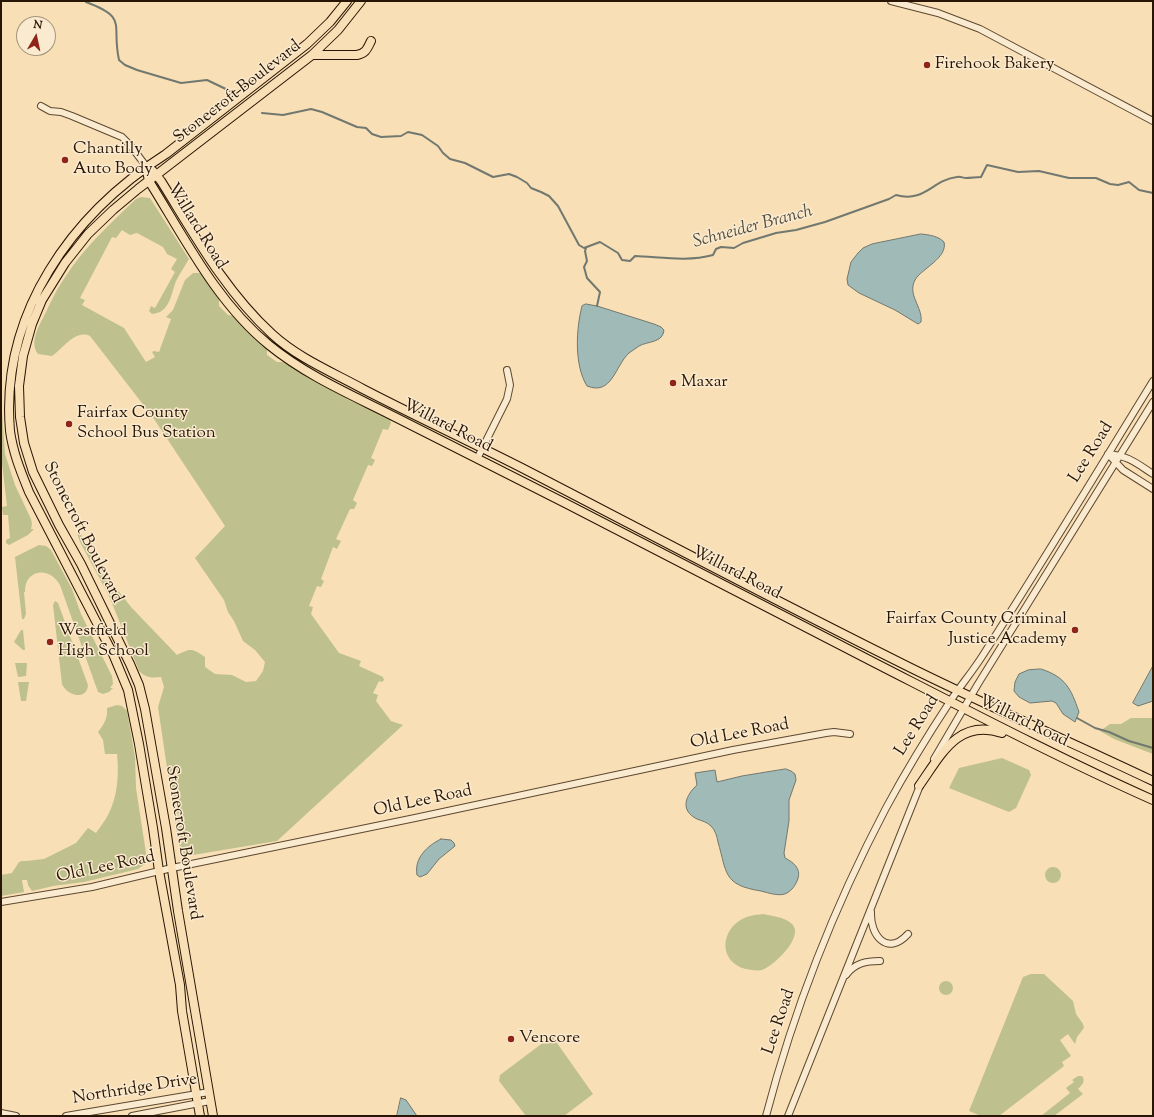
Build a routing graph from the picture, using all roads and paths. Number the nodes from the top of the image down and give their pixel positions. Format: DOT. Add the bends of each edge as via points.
graph roads {
  1 [pos="347,1"];
  2 [pos="361,1"];
  3 [pos="891,1"];
  4 [pos="370,41"];
  5 [pos="312,55"];
  6 [pos="41,106"];
  7 [pos="1153,121"];
  8 [pos="146,166"];
  9 [pos="157,175"];
  10 [pos="149,181"];
  11 [pos="507,370"];
  12 [pos="1153,381"];
  13 [pos="1153,402"];
  14 [pos="482,448"];
  15 [pos="1108,454"];
  16 [pos="1120,455"];
  17 [pos="477,458"];
  18 [pos="1116,463"];
  19 [pos="1153,474"];
  20 [pos="1153,489"];
  21 [pos="958,691"];
  22 [pos="971,696"];
  23 [pos="950,702"];
  24 [pos="964,710"];
  25 [pos="850,734"];
  26 [pos="1034,745"];
  27 [pos="1153,781"];
  28 [pos="919,786"];
  29 [pos="1153,800"];
  30 [pos="172,868"];
  31 [pos="159,871"];
  32 [pos="1,902"];
  33 [pos="871,908"];
  34 [pos="908,934"];
  35 [pos="880,961"];
  36 [pos="841,983"];
  37 [pos="209,1092"];
  38 [pos="196,1095"];
  39 [pos="210,1101"];
  40 [pos="198,1104"];
  41 [pos="1,1113"];
  42 [pos="16,1116"];
  43 [pos="66,1116"];
  44 [pos="132,1116"];
  45 [pos="200,1116"];
  46 [pos="213,1116"];
  47 [pos="766,1116"];
  48 [pos="788,1116"];
  1 -- 8 [label="main road, Stonecroft Boulevard" via="307,44 166,154"];
  2 -- 5 [label="main road, Stonecroft Boulevard" via="338,30"];
  3 -- 7 [label="street" via="938,13 980,30"];
  4 -- 5 [label="main road" via="367,50 357,55"];
  5 -- 9 [label="main road, Stonecroft Boulevard"];
  6 -- 8 [label="street" via="122,137"];
  8 -- 9 [label="main road, Willard Road"];
  8 -- 10 [label="main road, Willard Road"];
  8 -- 31 [label="main road, Stonecroft Boulevard" via="99,206 71,237 44,274 28,302 16,333 12,354 8,409 12,444 26,486 113,654 128,690 133,707"];
  9 -- 10 [label="main road, Stonecroft Boulevard"];
  9 -- 14 [label="main road, Willard Road" via="214,266 241,302 274,335 313,362"];
  10 -- 17 [label="main road, Willard Road" via="205,272 233,308 266,343 307,372"];
  10 -- 30 [label="main road, Stonecroft Boulevard" via="112,210 92,230 53,281 37,311 27,340 19,399 21,429 33,472 139,685"];
  11 -- 14 [label="street" via="510,385 507,399"];
  12 -- 15 [label="street, Lee Road"];
  13 -- 16 [label="street, Lee Road"];
  14 -- 17 [label="street"];
  14 -- 21 [label="main road, Willard Road" via="775,600"];
  15 -- 16 [label="street"];
  15 -- 18 [label="street"];
  15 -- 21 [label="street, Lee Road"];
  16 -- 18 [label="street, Lee Road"];
  16 -- 19 [label="street"];
  17 -- 23 [label="main road, Willard Road"];
  18 -- 20 [label="street"];
  18 -- 22 [label="street, Lee Road"];
  21 -- 22 [label="main road, Willard Road"];
  21 -- 23 [label="street, Lee Road"];
  22 -- 24 [label="street, Lee Road"];
  22 -- 27 [label="main road, Willard Road"];
  23 -- 24 [label="main road, Willard Road"];
  23 -- 47 [label="street, Lee Road" via="897,787 849,882 804,992"];
  24 -- 26 [label="main road, Willard Road"];
  24 -- 28 [label="street, Lee Road"];
  25 -- 30 [label="street, Old Lee Road" via="826,733 733,750"];
  26 -- 28 [label="main road" via="989,730 969,731 947,747"];
  26 -- 29 [label="main road, Willard Road"];
  28 -- 33 [label="street, Lee Road"];
  30 -- 31 [label="street, Old Lee Road"];
  30 -- 37 [label="main road, Stonecroft Boulevard"];
  31 -- 32 [label="street, Old Lee Road" via="85,888"];
  31 -- 38 [label="main road, Stonecroft Boulevard" via="180,985"];
  33 -- 34 [label="street" via="872,925 875,934 881,940 893,944"];
  33 -- 36 [label="street, Lee Road"];
  35 -- 36 [label="street" via="859,963"];
  36 -- 48 [label="street, Lee Road"];
  37 -- 38 [label="street, Northridge Drive"];
  37 -- 39 [label="main road, Stonecroft Boulevard"];
  38 -- 40 [label="main road, Stonecroft Boulevard"];
  38 -- 43 [label="street, Northridge Drive"];
  39 -- 40 [label="street, Northridge Drive"];
  39 -- 46 [label="main road, Stonecroft Boulevard"];
  40 -- 44 [label="street, Northridge Drive"];
  40 -- 45 [label="main road, Stonecroft Boulevard"];
  41 -- 42 [label="street"];
}
